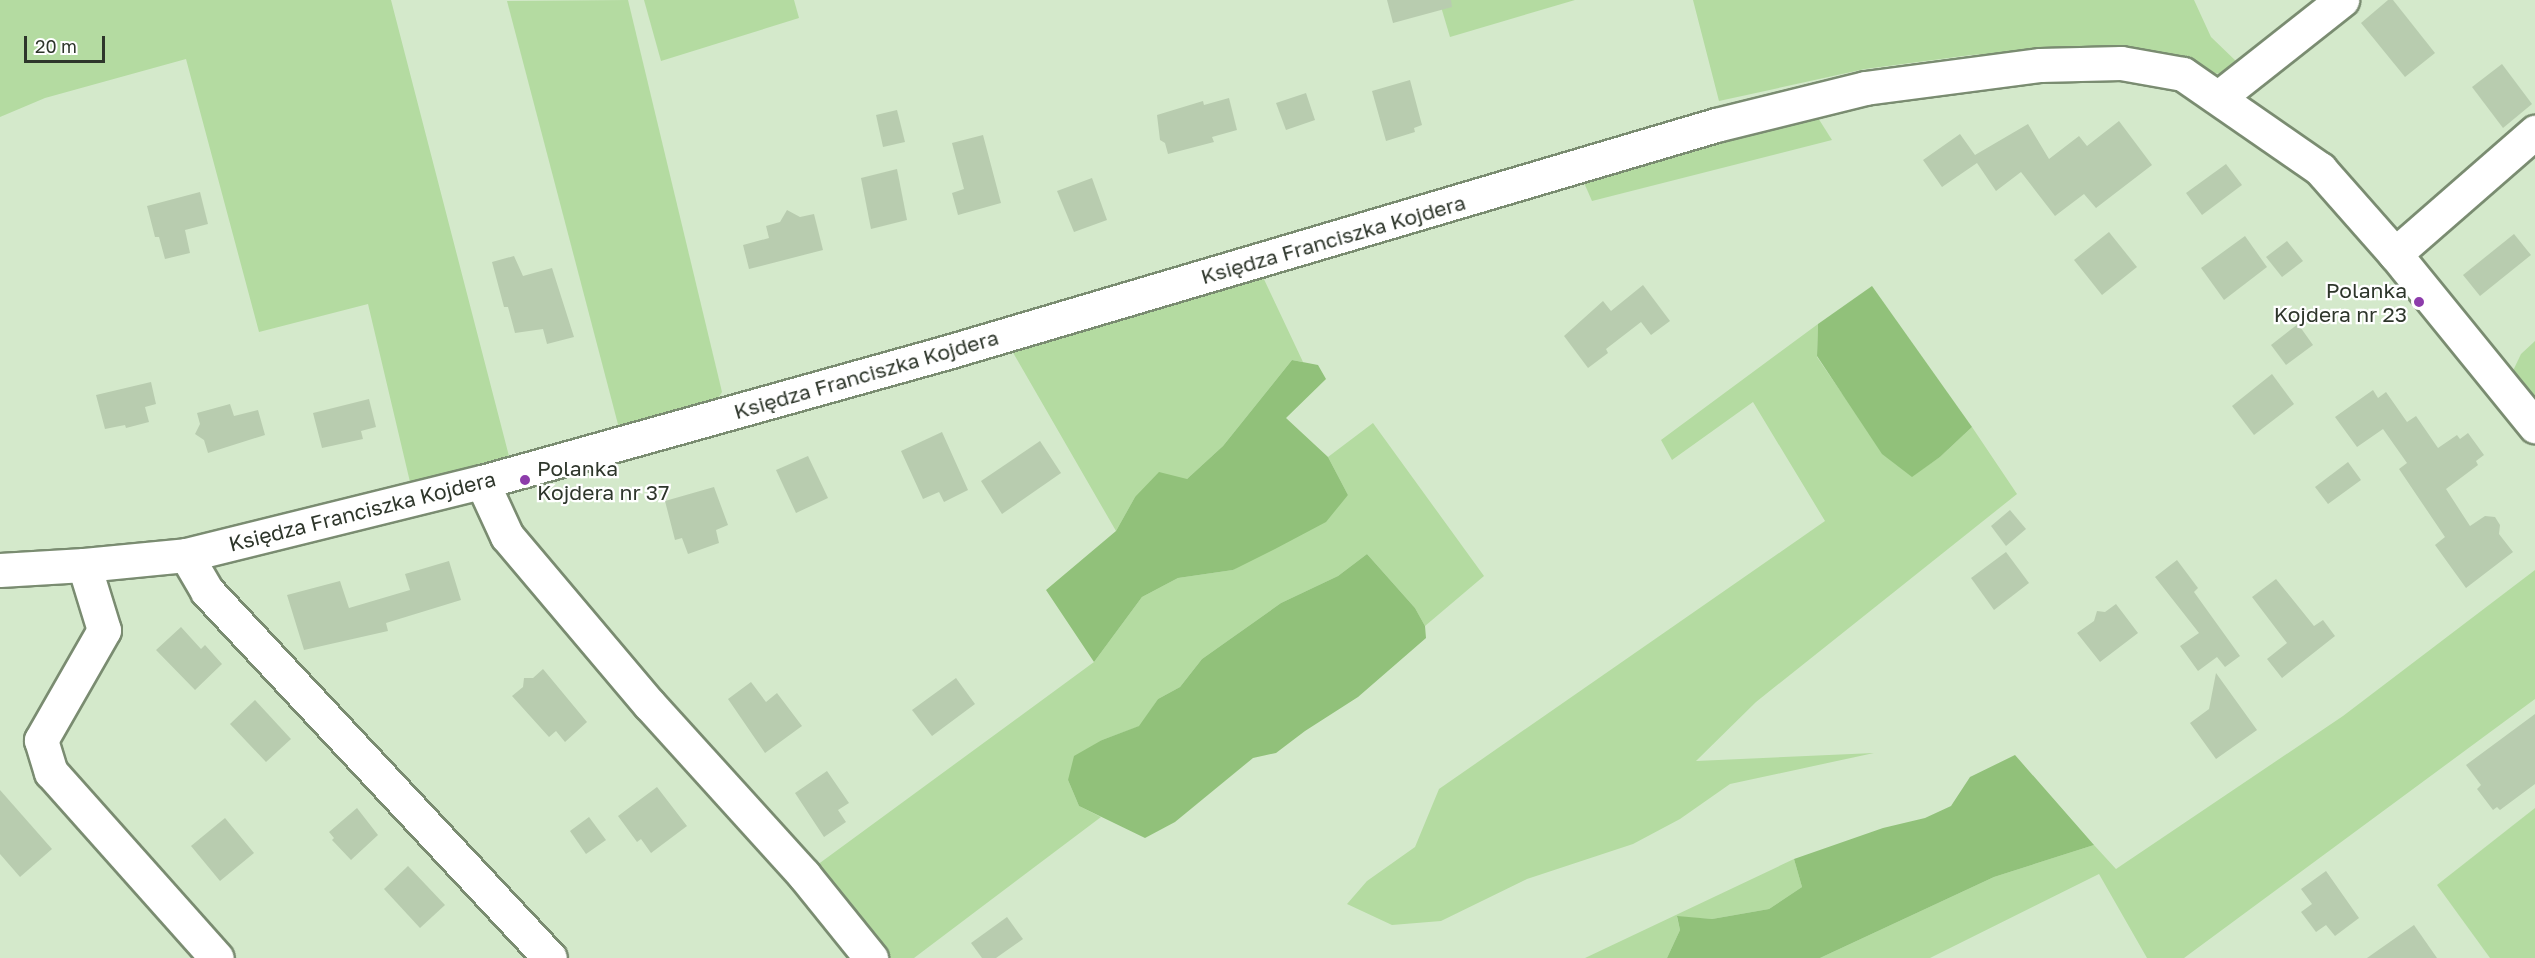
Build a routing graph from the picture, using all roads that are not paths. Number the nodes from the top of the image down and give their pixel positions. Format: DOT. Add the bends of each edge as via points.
graph roads {
  1 [pos="2342,0"];
  2 [pos="2219,97"];
  3 [pos="2535,132"];
  4 [pos="2395,254"];
  5 [pos="2535,426"];
  6 [pos="482,482"];
  7 [pos="186,555"];
  8 [pos="84,565"];
  9 [pos="0,570"];
  10 [pos="217,958"];
  11 [pos="550,958"];
  12 [pos="871,958"];
  1 -- 2 [label="street"];
  2 -- 4 [label="street, Księdza Franciszka Kojdera" via="2320,169"];
  2 -- 6 [label="street, Księdza Franciszka Kojdera" via="2183,74 2121,63 2040,64 1865,88 1716,125 951,351"];
  3 -- 4 [label="street"];
  4 -- 5 [label="street, Księdza Franciszka Kojdera"];
  6 -- 7 [label="street, Księdza Franciszka Kojdera"];
  6 -- 12 [label="street" via="507,536 529,563 650,705 804,875"];
  7 -- 8 [label="street, Księdza Franciszka Kojdera"];
  7 -- 11 [label="street" via="207,591"];
  8 -- 9 [label="street, Księdza Franciszka Kojdera"];
  8 -- 10 [label="street" via="104,630 41,740 51,772"];
}
